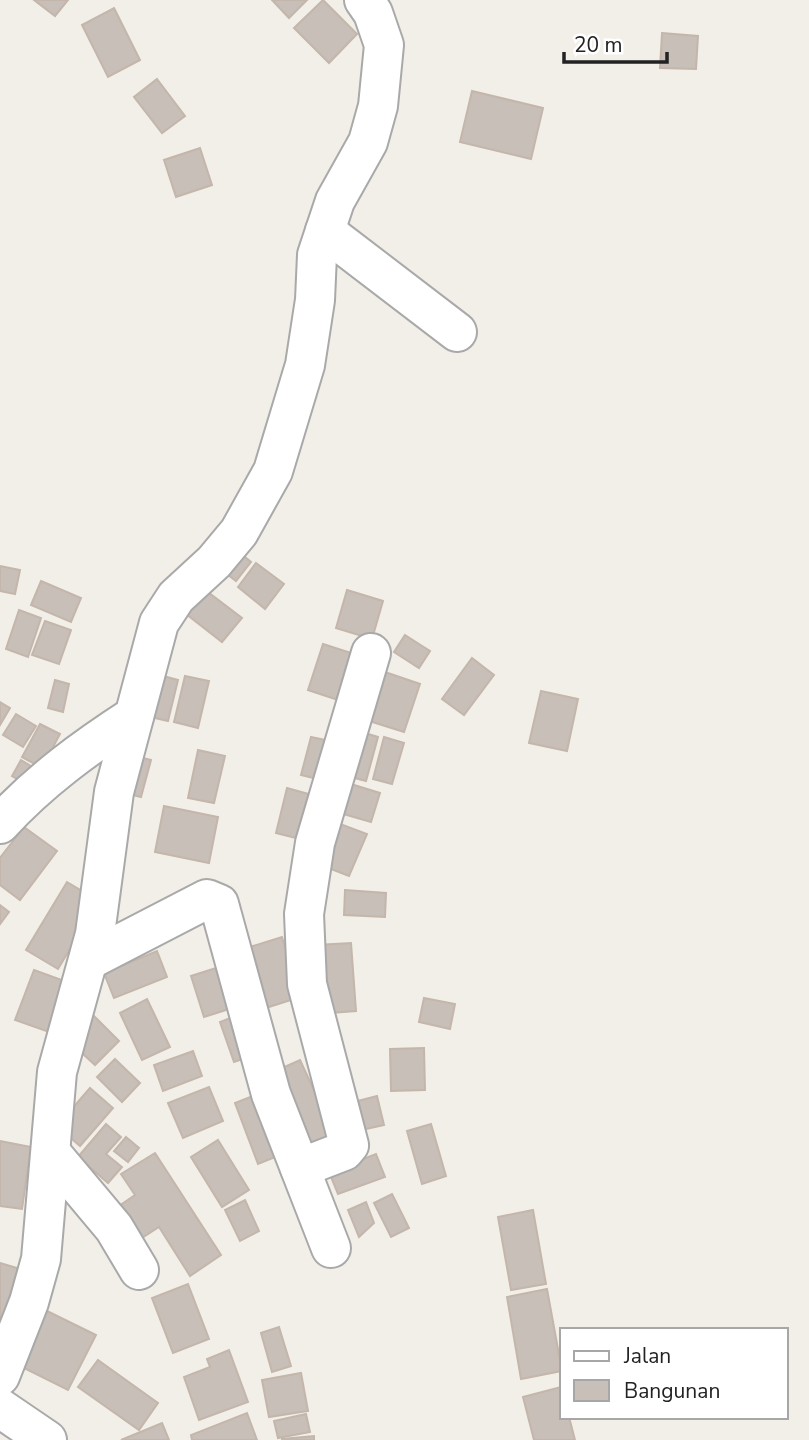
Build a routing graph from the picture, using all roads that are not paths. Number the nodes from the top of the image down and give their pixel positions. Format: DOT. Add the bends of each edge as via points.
graph roads {
  1 [pos="364,0"];
  2 [pos="325,231"];
  3 [pos="457,332"];
  4 [pos="371,653"];
  5 [pos="134,716"];
  6 [pos="0,824"];
  7 [pos="89,960"];
  8 [pos="52,1154"];
  9 [pos="300,1168"];
  10 [pos="331,1248"];
  11 [pos="139,1270"];
  12 [pos="0,1376"];
  13 [pos="0,1408"];
  14 [pos="47,1440"];
  1 -- 2 [label="street" via="384,45 378,106 368,142 335,201"];
  2 -- 3 [label="street"];
  2 -- 5 [label="street" via="317,255 305,365 274,471 239,532 164,615"];
  4 -- 9 [label="street" via="315,844 304,914 307,984 349,1145 344,1152"];
  5 -- 6 [label="street" via="89,745"];
  5 -- 7 [label="street" via="114,792"];
  7 -- 8 [label="street" via="57,1072"];
  7 -- 9 [label="street" via="207,899 217,901 271,1094"];
  8 -- 11 [label="street" via="108,1219"];
  8 -- 12 [label="street" via="41,1259"];
  9 -- 10 [label="street"];
  13 -- 14 [label="street"];
}
